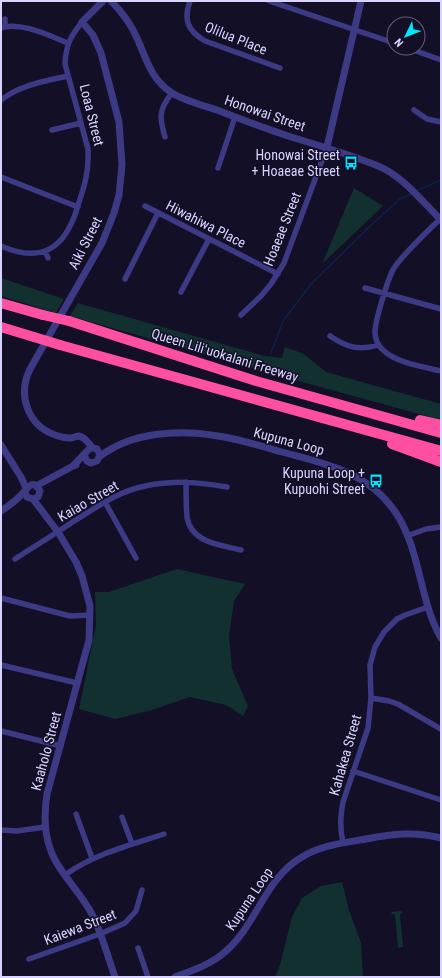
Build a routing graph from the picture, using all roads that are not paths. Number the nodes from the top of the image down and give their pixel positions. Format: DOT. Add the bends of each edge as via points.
graph roads {
  1 [pos="103,1"];
  2 [pos="111,1"];
  3 [pos="190,1"];
  4 [pos="270,1"];
  5 [pos="361,1"];
  6 [pos="6,19"];
  7 [pos="82,22"];
  8 [pos="3,27"];
  9 [pos="355,29"];
  10 [pos="386,40"];
  11 [pos="68,43"];
  12 [pos="426,55"];
  13 [pos="441,60"];
  14 [pos="280,68"];
  15 [pos="68,76"];
  16 [pos="172,93"];
  17 [pos="1,100"];
  18 [pos="414,110"];
  19 [pos="235,117"];
  20 [pos="441,122"];
  21 [pos="81,123"];
  22 [pos="52,130"];
  23 [pos="165,137"];
  24 [pos="327,147"];
  25 [pos="218,168"];
  26 [pos="1,177"];
  27 [pos="145,206"];
  28 [pos="78,207"];
  29 [pos="158,213"];
  30 [pos="440,219"];
  31 [pos="209,239"];
  32 [pos="1,246"];
  33 [pos="45,251"];
  34 [pos="48,258"];
  35 [pos="278,274"];
  36 [pos="125,279"];
  37 [pos="365,288"];
  38 [pos="181,292"];
  39 [pos="385,293"];
  40 [pos="1,303"];
  41 [pos="441,309"];
  42 [pos="241,315"];
  43 [pos="1,327"];
  44 [pos="330,336"];
  45 [pos="378,345"];
  46 [pos="441,372"];
  47 [pos="313,396"];
  48 [pos="327,419"];
  49 [pos="441,425"];
  50 [pos="441,433"];
  51 [pos="123,443"];
  52 [pos="1,445"];
  53 [pos="441,451"];
  54 [pos="90,453"];
  55 [pos="99,457"];
  56 [pos="441,462"];
  57 [pos="186,482"];
  58 [pos="227,487"];
  59 [pos="32,492"];
  60 [pos="105,502"];
  61 [pos="4,509"];
  62 [pos="441,527"];
  63 [pos="56,529"];
  64 [pos="407,536"];
  65 [pos="241,550"];
  66 [pos="136,558"];
  67 [pos="15,559"];
  68 [pos="1,598"];
  69 [pos="428,607"];
  70 [pos="90,615"];
  71 [pos="441,638"];
  72 [pos="1,665"];
  73 [pos="77,683"];
  74 [pos="371,698"];
  75 [pos="441,729"];
  76 [pos="1,731"];
  77 [pos="61,746"];
  78 [pos="353,771"];
  79 [pos="441,800"];
  80 [pos="76,814"];
  81 [pos="122,817"];
  82 [pos="45,827"];
  83 [pos="1,830"];
  84 [pos="164,834"];
  85 [pos="441,838"];
  86 [pos="343,843"];
  87 [pos="132,844"];
  88 [pos="92,858"];
  89 [pos="65,875"];
  90 [pos="142,890"];
  91 [pos="100,934"];
  92 [pos="138,948"];
  93 [pos="29,959"];
  94 [pos="115,977"];
  95 [pos="148,977"];
  96 [pos="176,977"];
  1 -- 7 [label="street, Loaa Street"];
  2 -- 16 [label="street, Honowai Street" via="137,37 152,73"];
  3 -- 14 [label="street, Olilua Place" via="186,17 192,31 198,37"];
  4 -- 9 [label="street"];
  5 -- 9 [label="street, Hoaeae Street"];
  6 -- 8 [label="street"];
  7 -- 11 [label="street, Loaa Street"];
  7 -- 54 [label="street, Aiki Street" via="93,36 101,53 119,122 122,165 119,195 102,243 30,369 24,391 27,408 39,426 58,436 84,438"];
  8 -- 11 [label="street" via="31,29"];
  9 -- 10 [label="street"];
  9 -- 24 [label="street, Hoaeae Street"];
  11 -- 15 [label="street, Loaa Street"];
  12 -- 13 [label="street"];
  15 -- 17 [label="street" via="28,85 11,92"];
  15 -- 21 [label="street, Loaa Street"];
  16 -- 19 [label="street, Honowai Street"];
  16 -- 23 [label="street" via="162,107 160,115"];
  18 -- 20 [label="street" via="427,119"];
  19 -- 24 [label="street, Honowai Street"];
  19 -- 25 [label="street"];
  21 -- 22 [label="street"];
  21 -- 28 [label="street, Loaa Street" via="89,163 86,184"];
  24 -- 30 [label="street, Honowai Street" via="379,166 393,174"];
  24 -- 35 [label="street, Hoaeae Street" via="289,252"];
  26 -- 28 [label="street"];
  27 -- 29 [label="street, Hiwahiwa Place"];
  28 -- 33 [label="street, Loaa Street" via="69,230 55,246"];
  29 -- 31 [label="street, Hiwahiwa Place"];
  29 -- 36 [label="street"];
  30 -- 39 [label="street" via="395,268 388,280"];
  31 -- 35 [label="street, Hiwahiwa Place"];
  31 -- 38 [label="street"];
  32 -- 33 [label="street, Loaa Street" via="23,253 35,254"];
  33 -- 34 [label="street"];
  35 -- 42 [label="street, Hoaeae Street" via="262,296"];
  37 -- 39 [label="street"];
  39 -- 41 [label="street"];
  39 -- 45 [label="street" via="376,323"];
  40 -- 47 [label="highway, Queen Liliʻuokalani Freeway, bridge" via="69,321 256,381"];
  43 -- 48 [label="highway, bridge"];
  44 -- 45 [label="street" via="340,343 358,348"];
  45 -- 46 [label="street" via="394,358"];
  47 -- 49 [label="highway"];
  47 -- 50 [label="highway, Queen Liliʻuokalani Freeway"];
  48 -- 53 [label="highway"];
  48 -- 56 [label="highway"];
  51 -- 54 [label="street, Kupuna Loop"];
  51 -- 55 [label="street, Kupuna Loop"];
  51 -- 64 [label="street, Kupuna Loop" via="159,434 189,433 218,436 332,466 375,489 396,514"];
  52 -- 59 [label="street, Kaaholo Street"];
  54 -- 55 [label="street" via="99,453"];
  54 -- 55 [label="street, Kupuna Loop" via="93,463"];
  54 -- 59 [label="street, Kupuna Loop" via="57,476 52,476"];
  57 -- 58 [label="street, Kaiao Street"];
  57 -- 60 [label="street, Kaiao Street" via="144,486 124,492"];
  57 -- 65 [label="street" via="187,518 194,531 209,542"];
  59 -- 61 [label="street, Kupuna Loop" via="18,498"];
  59 -- 63 [label="street, Kaaholo Street"];
  60 -- 63 [label="street, Kaiao Street"];
  60 -- 66 [label="street"];
  62 -- 64 [label="street"];
  63 -- 67 [label="street, Kaiao Street"];
  63 -- 70 [label="street, Kaaholo Street" via="82,576"];
  64 -- 69 [label="street, Kupuna Loop"];
  68 -- 70 [label="street" via="70,616"];
  69 -- 71 [label="street, Kupuna Loop"];
  69 -- 74 [label="street, Kahakea Street" via="397,619 379,639 370,665"];
  70 -- 73 [label="street, Kaaholo Street" via="89,640"];
  72 -- 73 [label="street"];
  73 -- 77 [label="street, Kaaholo Street"];
  74 -- 75 [label="street" via="398,704"];
  74 -- 78 [label="street, Kahakea Street" via="368,728"];
  76 -- 77 [label="street"];
  77 -- 82 [label="street, Kaaholo Street" via="47,794"];
  78 -- 79 [label="street"];
  78 -- 86 [label="street, Kahakea Street" via="340,814"];
  80 -- 88 [label="street"];
  81 -- 87 [label="street"];
  82 -- 83 [label="street" via="17,831"];
  82 -- 89 [label="street, Kaaholo Street" via="52,855"];
  84 -- 87 [label="street"];
  85 -- 86 [label="street, Kupuna Loop" via="408,833"];
  86 -- 96 [label="street, Kupuna Loop" via="312,851 295,861 277,878 227,951 206,965"];
  87 -- 88 [label="street"];
  88 -- 89 [label="street"];
  89 -- 91 [label="street, Kaaholo Street" via="87,905"];
  90 -- 91 [label="street, Kaiewa Street" via="138,906 129,920"];
  91 -- 93 [label="street, Kaiewa Street"];
  91 -- 94 [label="street, Kaaholo Street"];
  92 -- 95 [label="street"];
}
